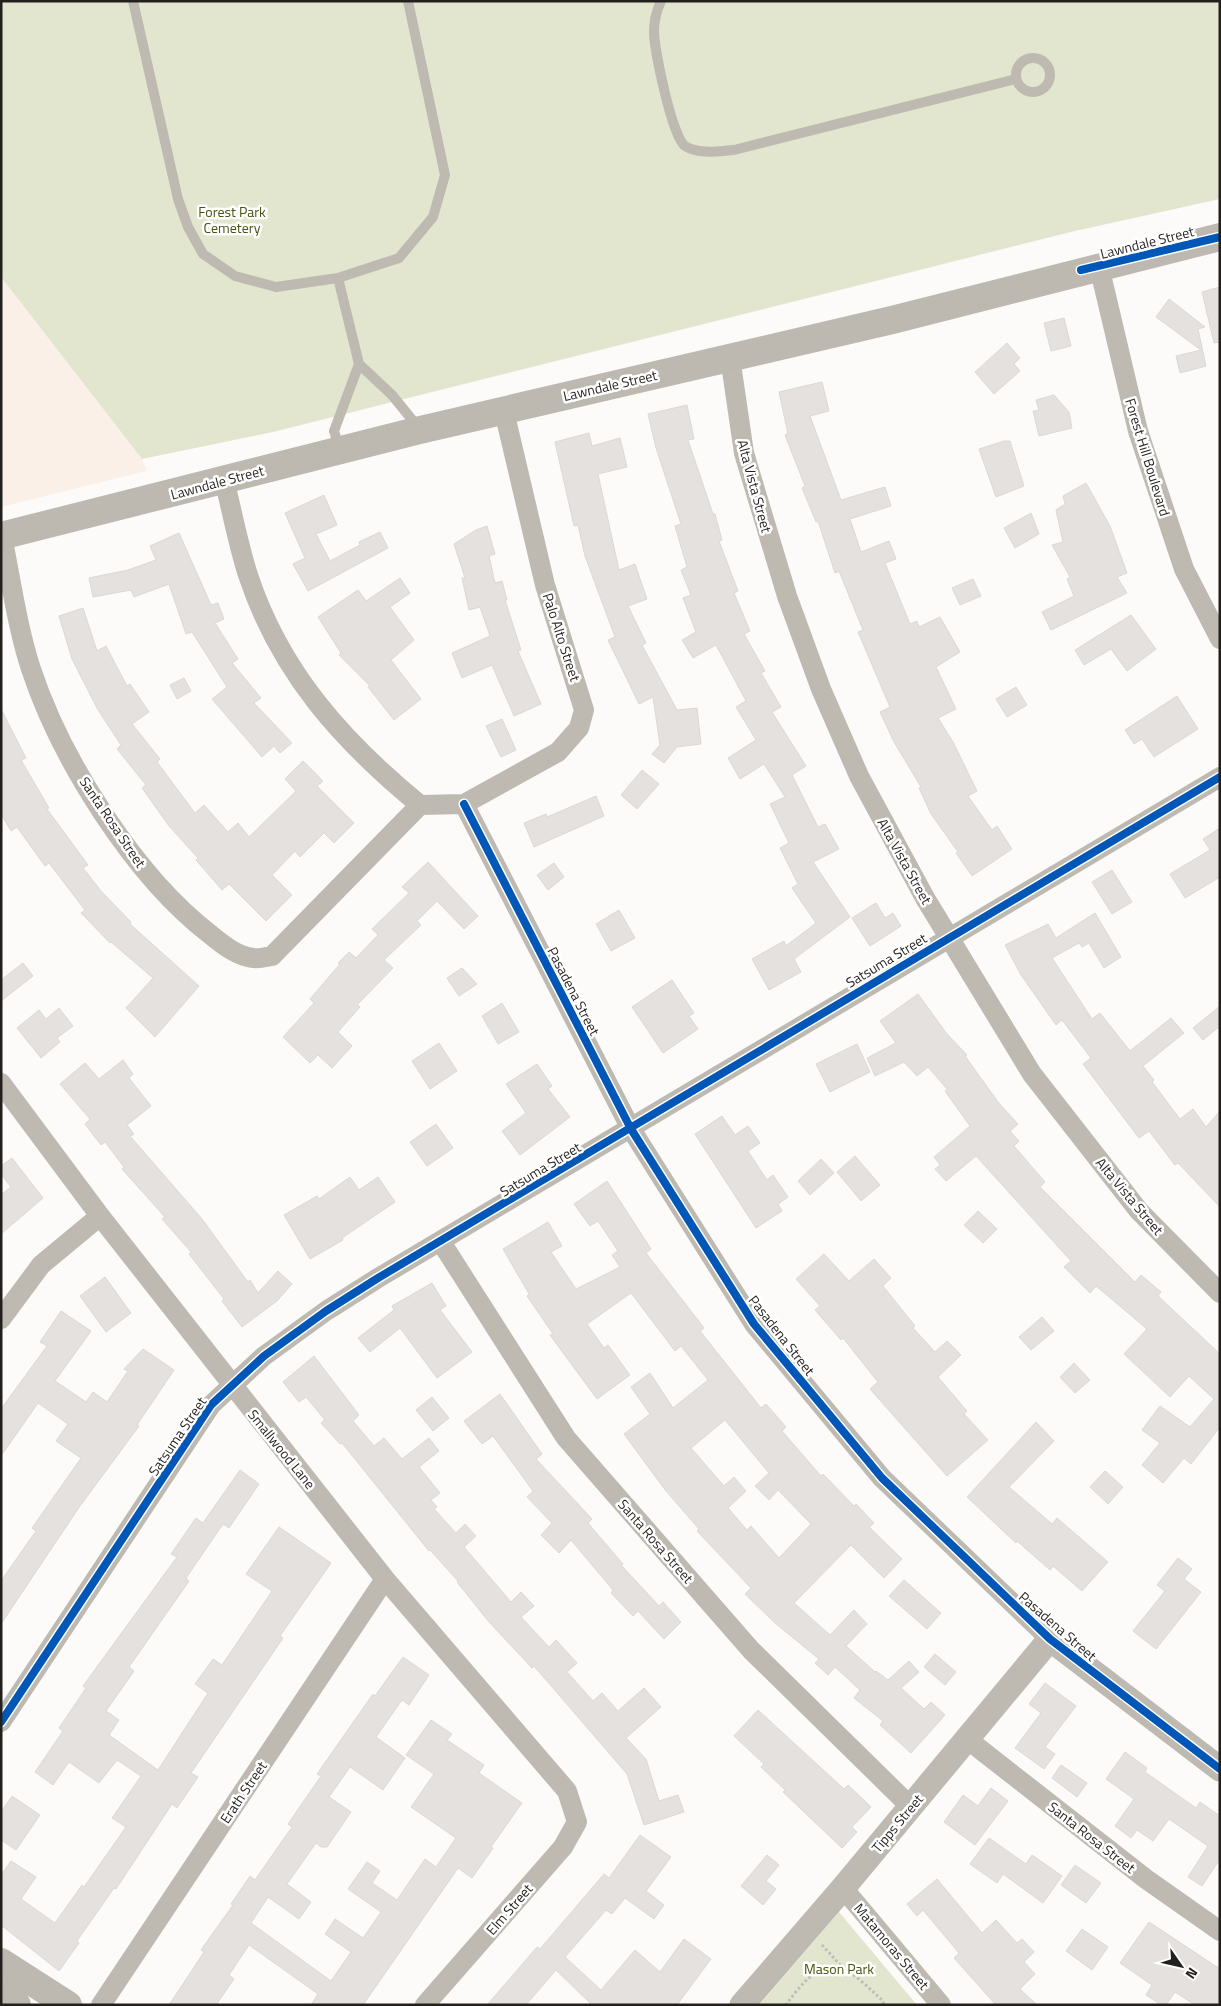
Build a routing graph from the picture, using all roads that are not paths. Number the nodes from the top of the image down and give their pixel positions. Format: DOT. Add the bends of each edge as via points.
graph roads {
  1 [pos="133,1"];
  2 [pos="408,1"];
  3 [pos="661,1"];
  4 [pos="1016,79"];
  5 [pos="1220,237"];
  6 [pos="1100,266"];
  7 [pos="338,278"];
  8 [pos="730,357"];
  9 [pos="359,364"];
  10 [pos="504,410"];
  11 [pos="420,430"];
  12 [pos="340,450"];
  13 [pos="224,479"];
  14 [pos="2,536"];
  15 [pos="1220,639"];
  16 [pos="1220,777"];
  17 [pos="464,804"];
  18 [pos="420,805"];
  19 [pos="949,937"];
  20 [pos="1,1083"];
  21 [pos="630,1129"];
  22 [pos="100,1216"];
  23 [pos="441,1242"];
  24 [pos="1220,1293"];
  25 [pos="1,1319"];
  26 [pos="231,1386"];
  27 [pos="386,1579"];
  28 [pos="1050,1639"];
  29 [pos="1,1722"];
  30 [pos="966,1739"];
  31 [pos="1220,1769"];
  32 [pos="572,1806"];
  33 [pos="910,1806"];
  34 [pos="843,1888"];
  35 [pos="1220,1931"];
  36 [pos="1,1962"];
  37 [pos="1,1994"];
  38 [pos="17,2005"];
  39 [pos="68,2005"];
  40 [pos="101,2005"];
  41 [pos="425,2005"];
  42 [pos="742,2005"];
  43 [pos="941,2005"];
  1 -- 7 [label="lane" via="178,199 188,227 204,254 235,276 276,287"];
  2 -- 7 [label="lane" via="445,175 432,217 399,258"];
  3 -- 4 [label="lane" via="654,29 656,56 676,132 684,145 703,153 734,150"];
  5 -- 6 [label="main road, Lawndale Street"];
  6 -- 8 [label="main road, Lawndale Street" via="892,320"];
  6 -- 15 [label="street, Forest Hill Boulevard" via="1138,431 1184,569"];
  7 -- 9 [label="lane"];
  8 -- 10 [label="main road, Lawndale Street"];
  8 -- 19 [label="street, Alta Vista Street" via="744,453 787,596 821,689 859,776"];
  9 -- 11 [label="lane" via="392,395"];
  9 -- 12 [label="lane" via="334,431"];
  10 -- 11 [label="main road, Lawndale Street"];
  10 -- 17 [label="street, Palo Alto Street" via="545,585 584,710 579,728 558,752"];
  11 -- 12 [label="main road, Lawndale Street"];
  12 -- 13 [label="main road, Lawndale Street"];
  13 -- 14 [label="main road, Lawndale Street"];
  13 -- 18 [label="street" via="248,575 273,635 294,672 340,733 379,772"];
  14 -- 18 [label="street, Santa Rosa Street" via="31,669 56,729 89,791 134,858 186,916 231,951 254,958 272,956"];
  16 -- 19 [label="street, Satsuma Street"];
  17 -- 18 [label="street"];
  17 -- 21 [label="street, Pasadena Street"];
  19 -- 21 [label="street, Satsuma Street"];
  19 -- 24 [label="street, Alta Vista Street" via="1032,1074 1139,1211"];
  20 -- 22 [label="street, Smallwood Lane"];
  21 -- 23 [label="street, Satsuma Street"];
  21 -- 28 [label="street, Pasadena Street" via="754,1324 882,1478"];
  22 -- 25 [label="street" via="41,1264"];
  22 -- 26 [label="street, Smallwood Lane"];
  23 -- 26 [label="street, Satsuma Street" via="326,1311 264,1356"];
  23 -- 33 [label="street, Santa Rosa Street" via="566,1438 751,1650"];
  26 -- 27 [label="street, Smallwood Lane"];
  26 -- 29 [label="street, Satsuma Street" via="211,1406"];
  27 -- 32 [label="street, Smallwood Lane" via="567,1791"];
  27 -- 40 [label="street, Erath Street"];
  28 -- 30 [label="street, Tipps Street"];
  28 -- 31 [label="street, Pasadena Street"];
  30 -- 33 [label="street, Tipps Street"];
  30 -- 35 [label="street, Santa Rosa Street" via="1146,1879"];
  32 -- 41 [label="street, Elm Street" via="577,1822 564,1847"];
  33 -- 34 [label="street, Tipps Street"];
  34 -- 42 [label="street, Tipps Street"];
  34 -- 43 [label="street, Matamoras Street"];
  36 -- 39 [label="main road"];
  37 -- 38 [label="main road"];
}
